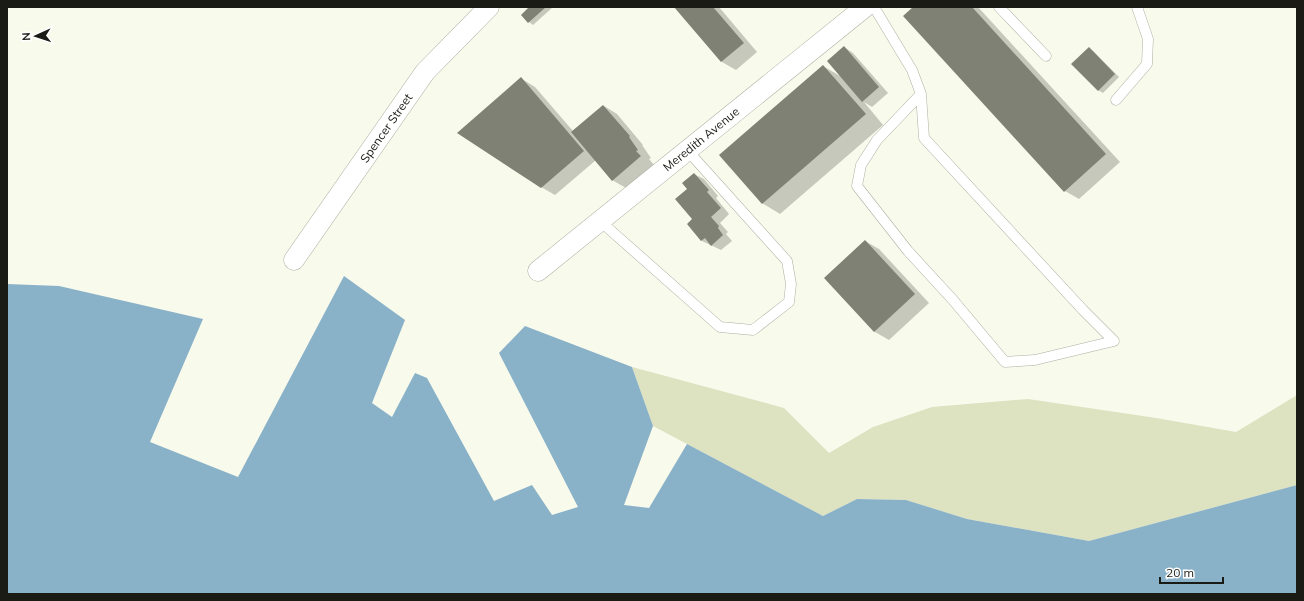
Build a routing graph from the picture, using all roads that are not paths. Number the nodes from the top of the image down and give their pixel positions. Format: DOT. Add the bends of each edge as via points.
graph roads {
  1 [pos="489,7"];
  2 [pos="865,7"];
  3 [pos="874,7"];
  4 [pos="999,7"];
  5 [pos="1136,7"];
  6 [pos="1046,56"];
  7 [pos="921,94"];
  8 [pos="1116,100"];
  9 [pos="687,150"];
  10 [pos="600,221"];
  11 [pos="294,260"];
  12 [pos="538,271"];
  1 -- 11 [label="street, Spencer Street" via="425,72"];
  2 -- 9 [label="street, Meredith Avenue"];
  3 -- 7 [label="lane" via="912,70"];
  4 -- 6 [label="lane"];
  5 -- 8 [label="lane" via="1148,39 1147,64"];
  7 -- 7 [label="lane" via="924,138 1114,341 1035,360 1005,362 908,250 857,186 861,165 877,140"];
  9 -- 10 [label="street, Meredith Avenue"];
  9 -- 10 [label="lane" via="787,261 791,284 789,302 753,330 720,327"];
  10 -- 12 [label="street, Meredith Avenue"];
}
